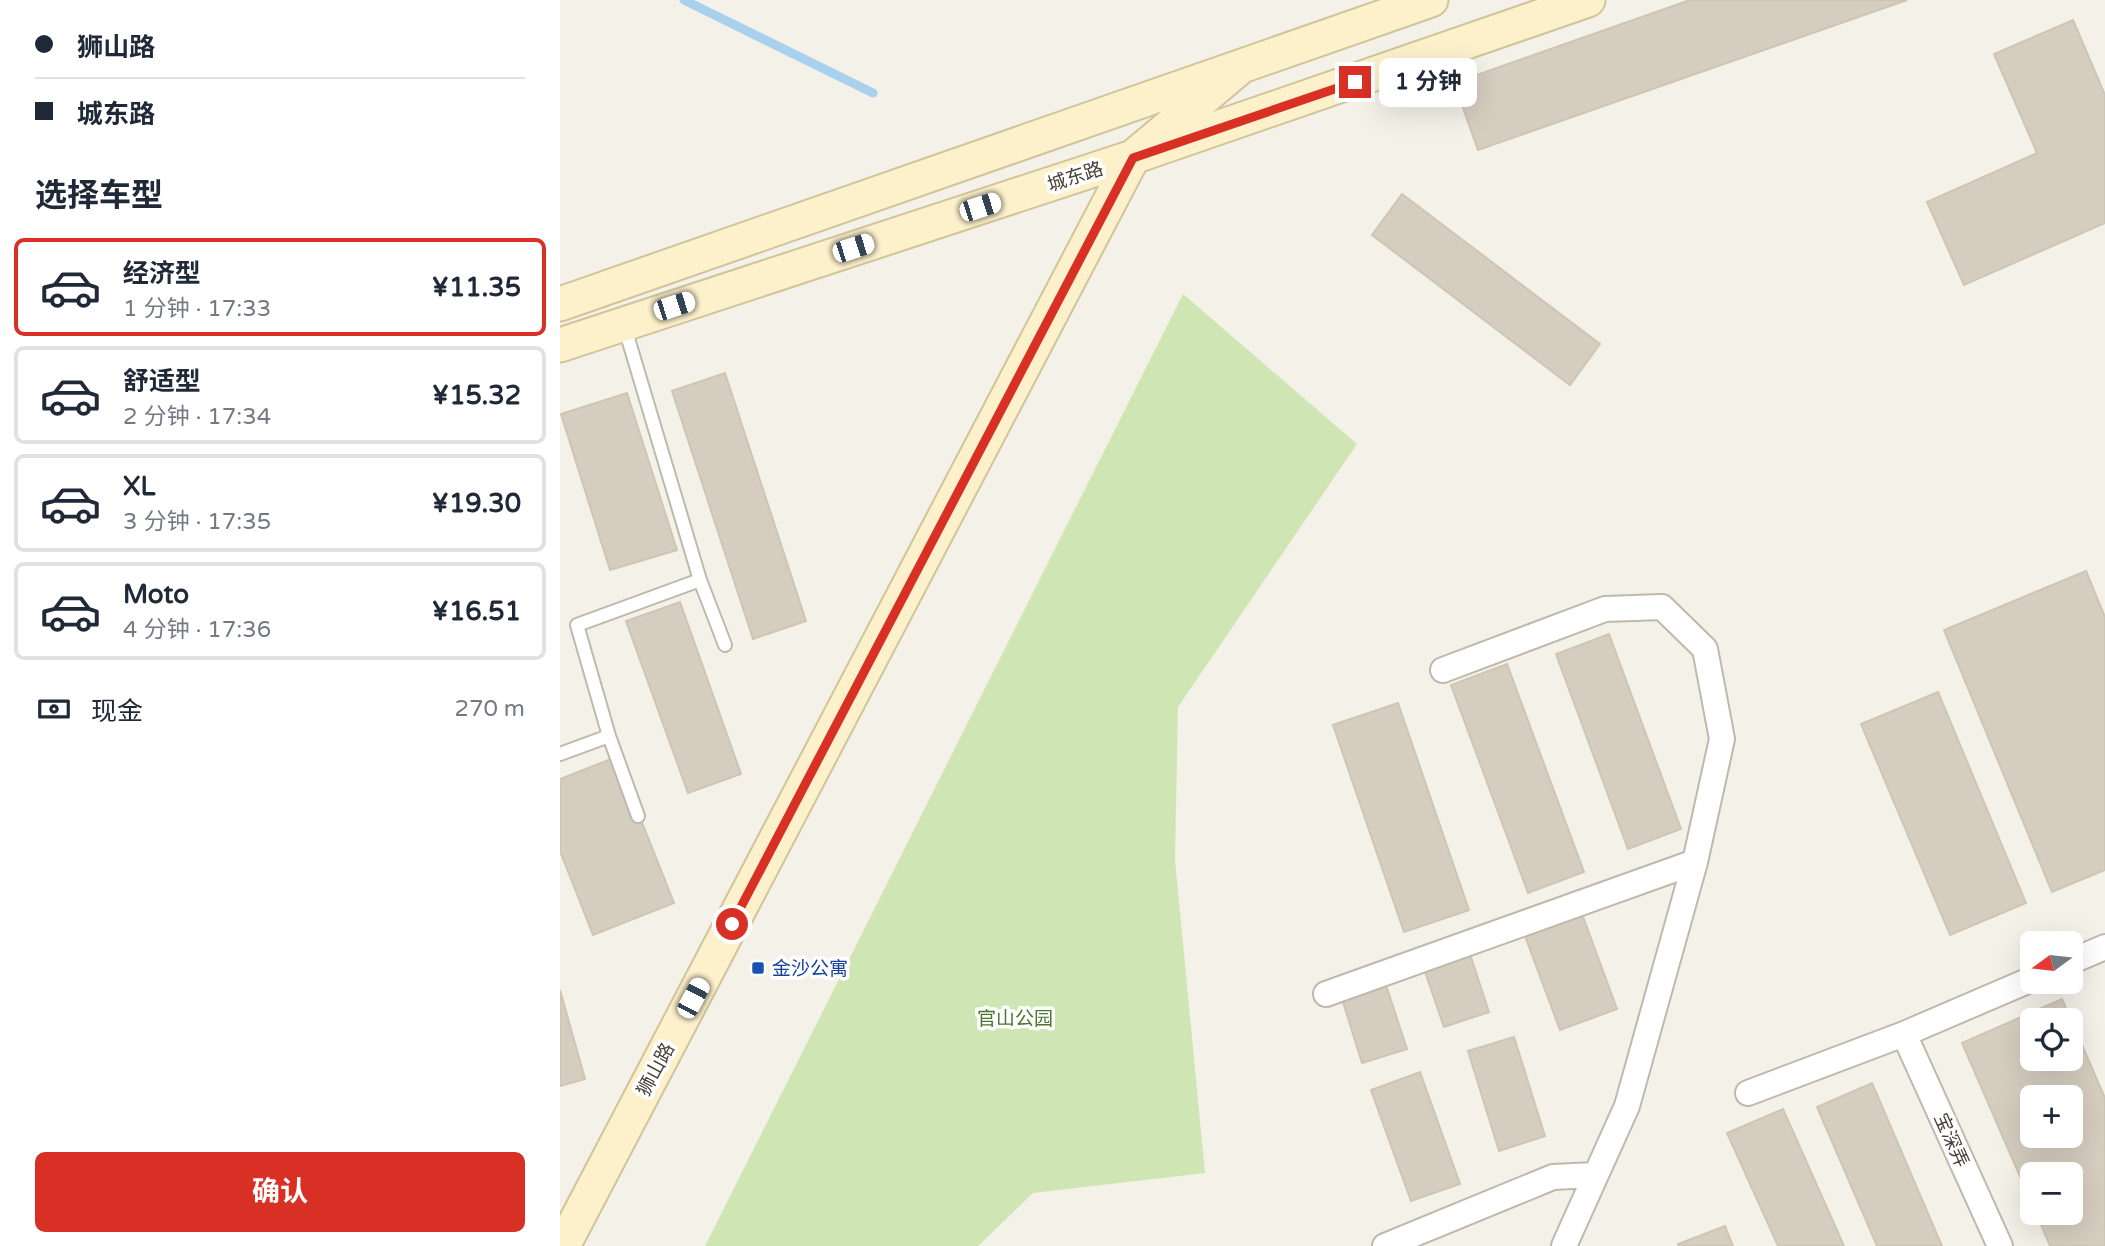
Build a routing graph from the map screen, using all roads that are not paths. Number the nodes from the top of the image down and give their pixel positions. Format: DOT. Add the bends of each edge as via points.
graph roads {
  1 [pos="1431,0"];
  2 [pos="1588,0"];
  3 [pos="1237,70"];
  4 [pos="1133,158"];
  5 [pos="560,304"];
  6 [pos="623,323"];
  7 [pos="560,345"];
  8 [pos="700,580"];
  9 [pos="725,645"];
  10 [pos="1443,670"];
  11 [pos="609,736"];
  12 [pos="560,754"];
  13 [pos="638,816"];
  14 [pos="1695,862"];
  15 [pos="2105,947"];
  16 [pos="2083,956"];
  17 [pos="2020,984"];
  18 [pos="1326,994"];
  19 [pos="1904,1034"];
  20 [pos="1748,1093"];
  21 [pos="1594,1175"];
  22 [pos="563,1246"];
  23 [pos="1385,1246"];
  24 [pos="1564,1246"];
  25 [pos="2000,1246"];
  1 -- 3 [label="street"];
  2 -- 4 [label="street, 城东路"];
  3 -- 4 [label="street, 狮山路"];
  3 -- 5 [label="street"];
  4 -- 6 [label="street, 城东路"];
  4 -- 22 [label="street, 狮山路"];
  6 -- 7 [label="street, 城东路"];
  6 -- 8 [label="lane"];
  8 -- 9 [label="lane"];
  8 -- 11 [label="lane" via="577,625"];
  10 -- 14 [label="street" via="1605,609 1662,607 1705,649 1722,739"];
  11 -- 12 [label="lane"];
  11 -- 13 [label="lane"];
  14 -- 18 [label="street"];
  14 -- 21 [label="street" via="1627,1106"];
  15 -- 16 [label="street"];
  17 -- 19 [label="street"];
  19 -- 20 [label="street"];
  19 -- 25 [label="street, 宝深弄"];
  21 -- 23 [label="street" via="1553,1177"];
  21 -- 24 [label="street"];
}
